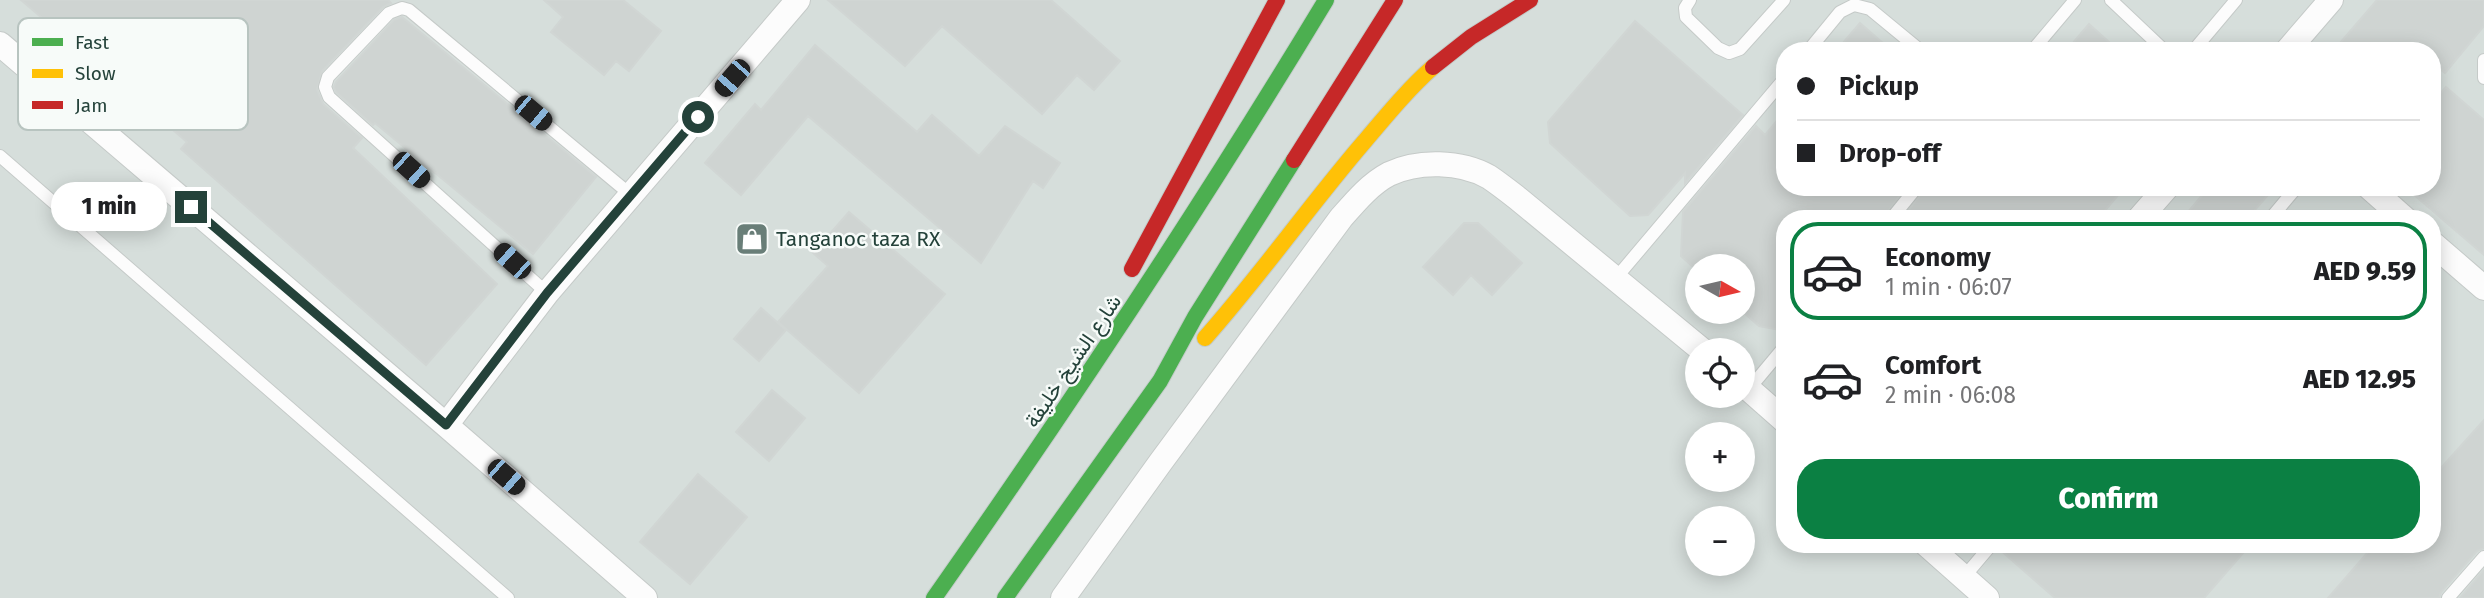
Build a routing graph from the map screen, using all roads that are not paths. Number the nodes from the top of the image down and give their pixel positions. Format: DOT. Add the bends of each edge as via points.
graph roads {
  1 [pos="799,0"];
  2 [pos="1277,0"];
  3 [pos="1326,0"];
  4 [pos="1395,0"];
  5 [pos="1530,0"];
  6 [pos="1690,0"];
  7 [pos="1783,0"];
  8 [pos="2075,0"];
  9 [pos="2111,0"];
  10 [pos="2236,0"];
  11 [pos="2331,0"];
  12 [pos="1815,42"];
  13 [pos="1910,42"];
  14 [pos="2040,42"];
  15 [pos="2155,42"];
  16 [pos="2201,42"];
  17 [pos="2295,42"];
  18 [pos="0,44"];
  19 [pos="18,59"];
  20 [pos="2484,60"];
  21 [pos="2484,78"];
  22 [pos="1776,89"];
  23 [pos="101,130"];
  24 [pos="0,156"];
  25 [pos="631,195"];
  26 [pos="1910,196"];
  27 [pos="2159,196"];
  28 [pos="2289,196"];
  29 [pos="2379,196"];
  30 [pos="1898,210"];
  31 [pos="2148,210"];
  32 [pos="2278,210"];
  33 [pos="2395,210"];
  34 [pos="2441,251"];
  35 [pos="1616,278"];
  36 [pos="2484,288"];
  37 [pos="547,293"];
  38 [pos="1124,323"];
  39 [pos="1688,338"];
  40 [pos="1776,355"];
  41 [pos="1755,378"];
  42 [pos="1160,381"];
  43 [pos="1755,395"];
  44 [pos="1776,413"];
  45 [pos="446,425"];
  46 [pos="1936,553"];
  47 [pos="1984,553"];
  48 [pos="2484,557"];
  49 [pos="1964,577"];
  50 [pos="508,598"];
  51 [pos="645,598"];
  52 [pos="934,598"];
  53 [pos="1005,598"];
  54 [pos="1063,598"];
  55 [pos="1987,598"];
  56 [pos="2448,598"];
  1 -- 25 [label="street"];
  2 -- 38 [label="highway" via="1135,263 1125,292"];
  3 -- 38 [label="highway, شارع الشيخ خليفة" via="1241,143"];
  4 -- 42 [label="highway" via="1195,317"];
  5 -- 42 [label="highway" via="1436,64 1395,106 1206,338"];
  6 -- 7 [label="lane" via="1686,17 1729,53 1740,49"];
  8 -- 14 [label="lane"];
  9 -- 15 [label="lane"];
  10 -- 16 [label="lane"];
  11 -- 17 [label="street"];
  12 -- 13 [label="lane" via="1840,12 1854,5 1870,9"];
  18 -- 19 [label="street"];
  20 -- 21 [label="lane"];
  22 -- 35 [label="lane"];
  23 -- 45 [label="street"];
  24 -- 50 [label="lane"];
  25 -- 37 [label="street"];
  25 -- 37 [label="lane" via="409,10 389,13 328,77 329,97"];
  26 -- 30 [label="lane"];
  27 -- 31 [label="street"];
  28 -- 32 [label="lane"];
  29 -- 33 [label="street"];
  34 -- 36 [label="street"];
  35 -- 39 [label="street"];
  35 -- 54 [label="street" via="1488,176 1456,166 1422,164 1389,174 1364,192 1341,218"];
  37 -- 45 [label="street"];
  38 -- 52 [label="highway, شارع الشيخ خليفة"];
  40 -- 41 [label="lane"];
  42 -- 53 [label="highway"];
  43 -- 44 [label="street"];
  45 -- 51 [label="street"];
  46 -- 49 [label="street"];
  47 -- 49 [label="lane"];
  48 -- 56 [label="lane"];
  49 -- 55 [label="street"];
}
